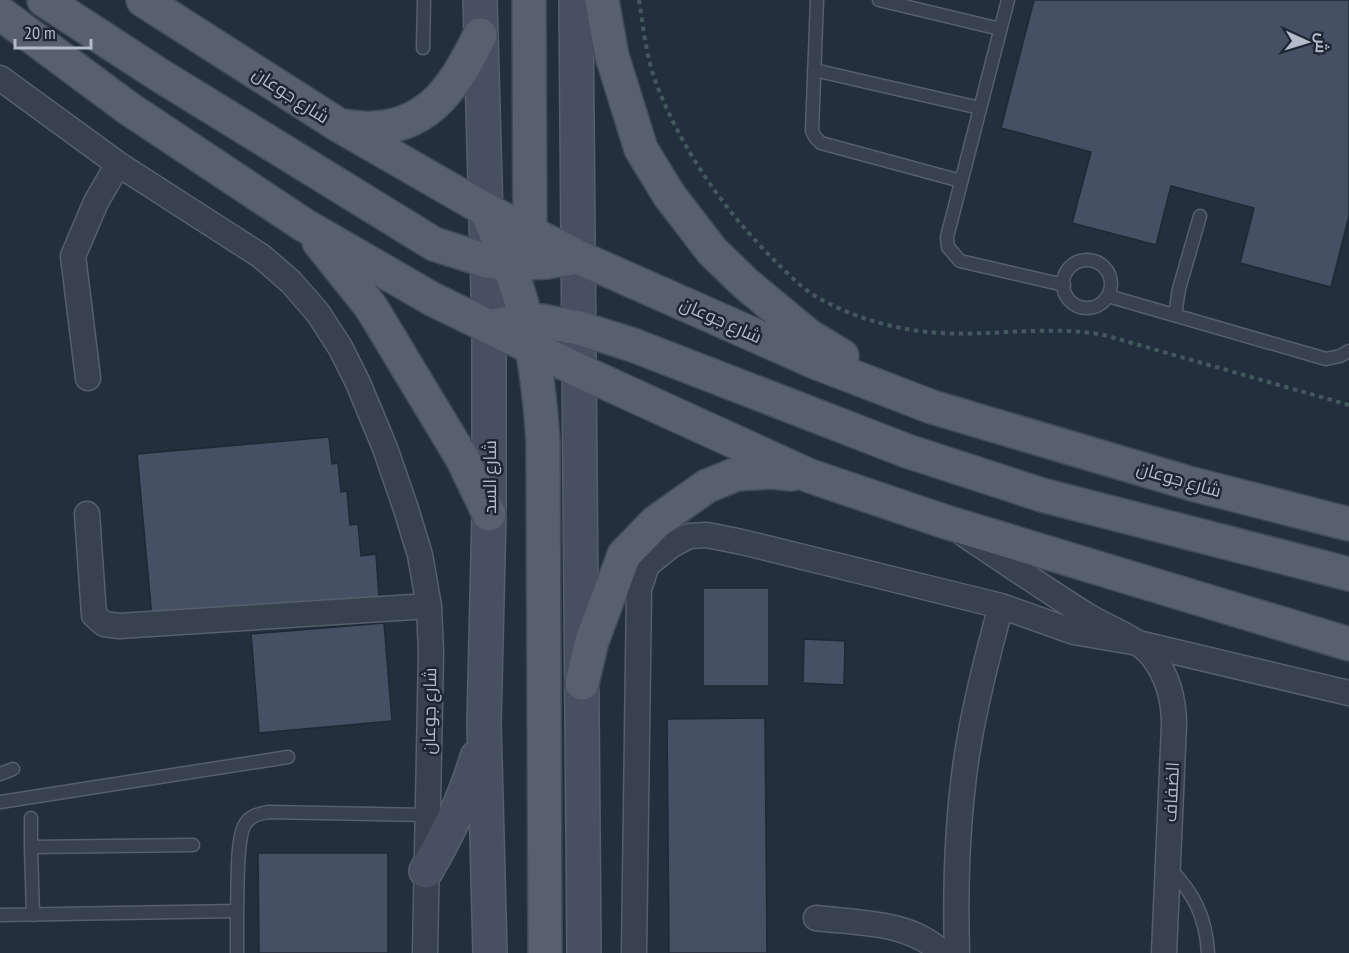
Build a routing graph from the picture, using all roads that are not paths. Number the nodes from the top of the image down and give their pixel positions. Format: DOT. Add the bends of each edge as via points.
graph roads {
  1 [pos="44,0"];
  2 [pos="143,0"];
  3 [pos="424,0"];
  4 [pos="480,0"];
  5 [pos="529,0"];
  6 [pos="576,0"];
  7 [pos="602,0"];
  8 [pos="817,0"];
  9 [pos="879,0"];
  10 [pos="1008,0"];
  11 [pos="7,23"];
  12 [pos="1000,29"];
  13 [pos="480,34"];
  14 [pos="423,48"];
  15 [pos="814,70"];
  16 [pos="0,78"];
  17 [pos="980,108"];
  18 [pos="340,126"];
  19 [pos="118,164"];
  20 [pos="961,181"];
  21 [pos="486,210"];
  22 [pos="1200,216"];
  23 [pos="304,225"];
  24 [pos="529,232"];
  25 [pos="578,257"];
  26 [pos="509,263"];
  27 [pos="1064,285"];
  28 [pos="1108,296"];
  29 [pos="1175,315"];
  30 [pos="489,327"];
  31 [pos="579,328"];
  32 [pos="534,330"];
  33 [pos="1349,351"];
  34 [pos="580,371"];
  35 [pos="88,378"];
  36 [pos="932,407"];
  37 [pos="810,476"];
  38 [pos="87,514"];
  39 [pos="489,514"];
  40 [pos="946,522"];
  41 [pos="1349,524"];
  42 [pos="1349,574"];
  43 [pos="429,606"];
  44 [pos="1001,606"];
  45 [pos="1138,643"];
  46 [pos="1349,644"];
  47 [pos="582,683"];
  48 [pos="1349,693"];
  49 [pos="484,723"];
  50 [pos="288,757"];
  51 [pos="13,769"];
  52 [pos="0,774"];
  53 [pos="0,802"];
  54 [pos="427,815"];
  55 [pos="31,818"];
  56 [pos="193,845"];
  57 [pos="31,847"];
  58 [pos="1168,867"];
  59 [pos="426,871"];
  60 [pos="237,911"];
  61 [pos="0,915"];
  62 [pos="33,915"];
  63 [pos="816,918"];
  64 [pos="585,951"];
  65 [pos="237,953"];
  66 [pos="425,953"];
  67 [pos="490,953"];
  68 [pos="546,953"];
  69 [pos="634,953"];
  70 [pos="942,953"];
  71 [pos="957,953"];
  72 [pos="1164,953"];
  73 [pos="1208,953"];
  1 -- 26 [label="main road" via="434,244"];
  2 -- 18 [label="main road, شارع جوعان"];
  3 -- 14 [label="lane"];
  4 -- 13 [label="main road, شارع السد"];
  5 -- 24 [label="main road"];
  6 -- 25 [label="main road"];
  7 -- 36 [label="main road" via="612,56 641,149 669,195 712,251 809,336"];
  8 -- 15 [label="lane"];
  9 -- 12 [label="lane"];
  10 -- 12 [label="lane"];
  11 -- 23 [label="main road"];
  12 -- 17 [label="lane"];
  13 -- 18 [label="main road" via="454,83 432,108 397,125"];
  13 -- 21 [label="main road, شارع السد"];
  15 -- 17 [label="lane"];
  15 -- 20 [label="lane" via="812,131 821,142"];
  16 -- 19 [label="street, شارع جوعان"];
  17 -- 20 [label="lane"];
  18 -- 21 [label="main road, شارع جوعان"];
  19 -- 35 [label="street" via="96,202 73,256"];
  19 -- 43 [label="street, شارع جوعان" via="261,256 318,313 340,347 385,448 420,555"];
  20 -- 27 [label="lane" via="947,237 955,256 960,261"];
  21 -- 24 [label="main road, شارع جوعان"];
  21 -- 26 [label="main road, شارع السد"];
  22 -- 29 [label="lane"];
  23 -- 30 [label="main road" via="432,299"];
  23 -- 39 [label="main road" via="371,307 462,458"];
  24 -- 25 [label="main road, شارع جوعان"];
  24 -- 26 [label="main road"];
  25 -- 26 [label="main road"];
  25 -- 31 [label="main road"];
  25 -- 36 [label="main road, شارع جوعان" via="815,362"];
  26 -- 30 [label="main road, شارع السد"];
  26 -- 32 [label="main road"];
  27 -- 28 [label="lane" via="1068,298 1084,308 1102,303"];
  27 -- 28 [label="lane" via="1073,264 1091,260 1107,269 1111,278"];
  28 -- 29 [label="lane"];
  29 -- 33 [label="lane" via="1326,359"];
  30 -- 32 [label="main road"];
  30 -- 39 [label="main road, شارع السد"];
  31 -- 32 [label="main road"];
  31 -- 34 [label="main road"];
  31 -- 42 [label="main road" via="633,345 907,452 1053,498"];
  32 -- 34 [label="main road"];
  32 -- 68 [label="main road" via="543,441"];
  34 -- 37 [label="main road"];
  34 -- 47 [label="main road"];
  36 -- 41 [label="main road, شارع جوعان" via="1192,484"];
  37 -- 40 [label="main road"];
  37 -- 47 [label="main road" via="737,474 707,486 656,522 624,555 592,641"];
  38 -- 43 [label="street" via="94,615 104,624"];
  39 -- 49 [label="main road, شارع السد"];
  40 -- 45 [label="street" via="1061,599"];
  40 -- 46 [label="main road"];
  43 -- 54 [label="street, شارع جوعان"];
  44 -- 45 [label="street" via="1074,632"];
  44 -- 69 [label="street" via="707,535 689,536 647,565 639,589 638,614"];
  44 -- 71 [label="street" via="968,749 958,843"];
  45 -- 48 [label="street"];
  45 -- 58 [label="street, الضفاف" via="1163,671 1174,706"];
  47 -- 64 [label="main road"];
  49 -- 59 [label="main road" via="469,785"];
  49 -- 67 [label="main road, شارع السد"];
  50 -- 53 [label="lane"];
  51 -- 52 [label="lane"];
  54 -- 59 [label="street, شارع جوعان"];
  54 -- 60 [label="lane" via="254,815 244,824 241,838"];
  55 -- 57 [label="lane"];
  56 -- 57 [label="lane"];
  57 -- 62 [label="lane"];
  58 -- 72 [label="street, الضفاف"];
  58 -- 73 [label="lane" via="1186,886 1199,909"];
  59 -- 66 [label="street, شارع جوعان"];
  60 -- 62 [label="lane"];
  60 -- 65 [label="lane"];
  61 -- 62 [label="lane"];
  63 -- 70 [label="street" via="887,926 914,934"];
}
